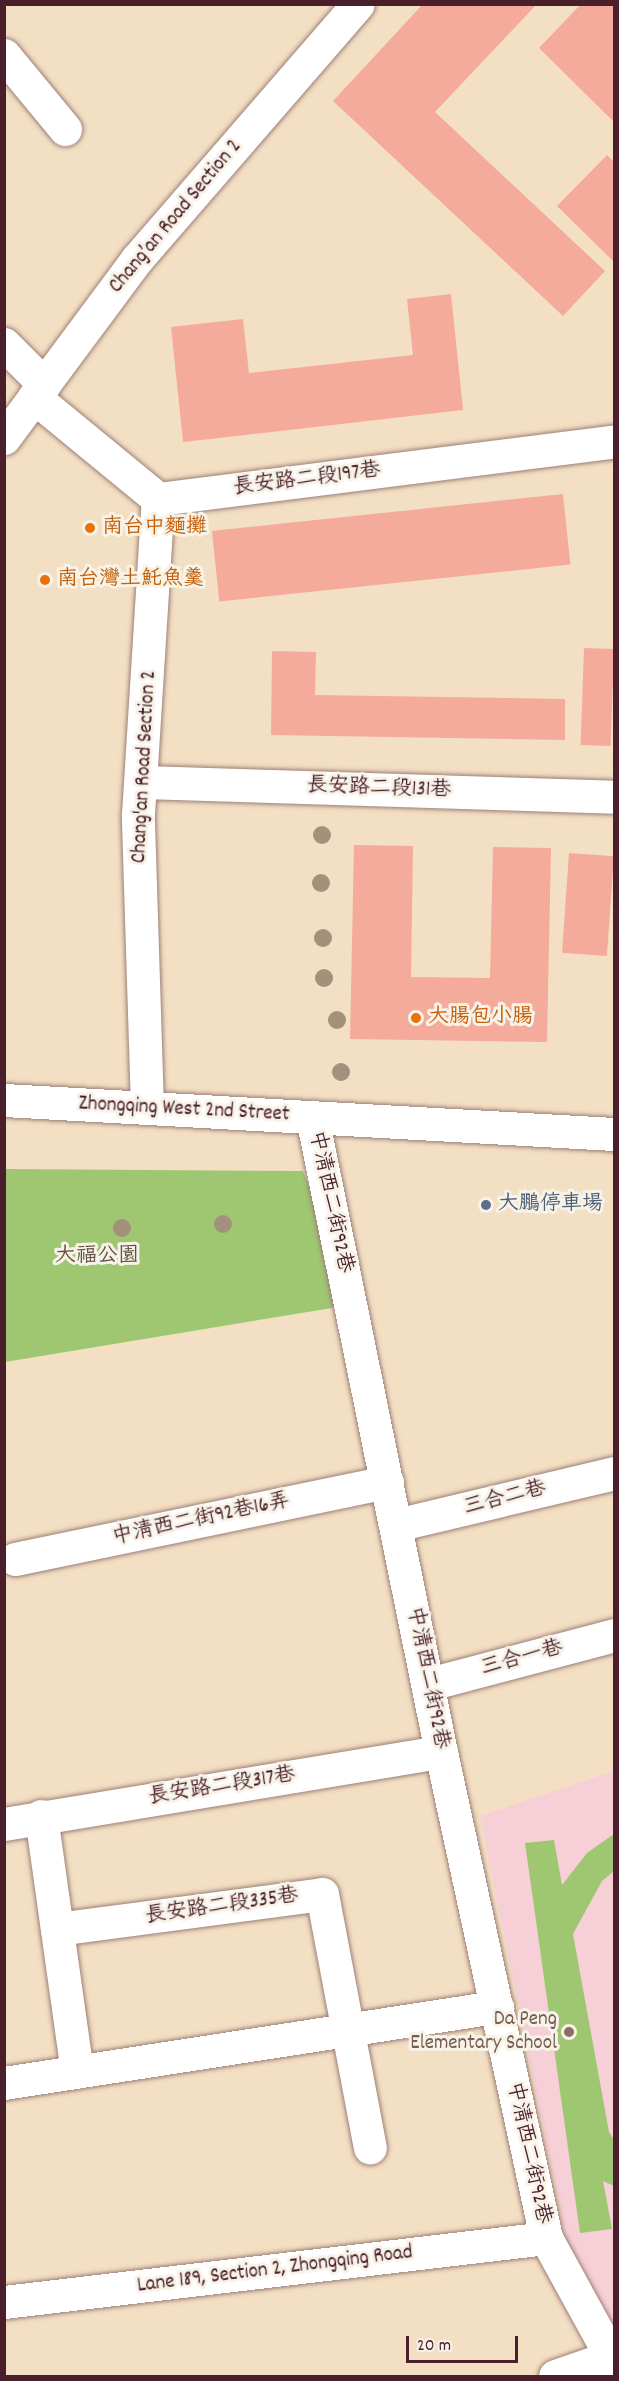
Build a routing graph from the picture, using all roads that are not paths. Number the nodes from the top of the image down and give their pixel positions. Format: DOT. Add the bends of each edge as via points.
graph roads {
  1 [pos="358,4"];
  2 [pos="4,56"];
  3 [pos="65,129"];
  4 [pos="4,344"];
  5 [pos="39,391"];
  6 [pos="4,438"];
  7 [pos="615,441"];
  8 [pos="158,499"];
  9 [pos="144,782"];
  10 [pos="615,797"];
  11 [pos="4,1100"];
  12 [pos="147,1108"];
  13 [pos="312,1117"];
  14 [pos="615,1134"];
  15 [pos="615,1473"];
  16 [pos="387,1482"];
  17 [pos="396,1526"];
  18 [pos="15,1559"];
  19 [pos="615,1635"];
  20 [pos="429,1684"];
  21 [pos="441,1752"];
  22 [pos="41,1816"];
  23 [pos="4,1824"];
  24 [pos="57,1929"];
  25 [pos="497,2007"];
  26 [pos="348,2029"];
  27 [pos="77,2071"];
  28 [pos="4,2083"];
  29 [pos="370,2147"];
  30 [pos="546,2238"];
  31 [pos="4,2302"];
  32 [pos="614,2359"];
  33 [pos="555,2376"];
  1 -- 5 [label="street, Chang’an Road Section 2" via="137,260"];
  2 -- 3 [label="street"];
  4 -- 5 [label="street"];
  5 -- 6 [label="street, Chang’an Road Section 2"];
  5 -- 8 [label="street"];
  7 -- 8 [label="street, 長安路二段197巷"];
  8 -- 9 [label="street, Chang'an Road Section 2"];
  9 -- 10 [label="street, 長安路二段131巷"];
  9 -- 12 [label="street, Chang'an Road Section 2" via="138,814"];
  11 -- 12 [label="street, Zhongqing West 2nd Street"];
  12 -- 13 [label="street, Zhongqing West 2nd Street"];
  13 -- 14 [label="street, Zhongqing West 2nd Street"];
  13 -- 16 [label="street, 中清西二街92巷"];
  15 -- 17 [label="street, 三合二巷"];
  16 -- 17 [label="street, 中清西二街92巷"];
  16 -- 18 [label="street, 中清西二街92巷16弄"];
  17 -- 20 [label="street, 中清西二街92巷"];
  19 -- 20 [label="street, 三合一巷"];
  20 -- 21 [label="street, 中清西二街92巷"];
  21 -- 22 [label="street, 長安路二段317巷"];
  21 -- 25 [label="street, 中清西二街92巷"];
  22 -- 23 [label="street, 長安路二段317巷"];
  22 -- 24 [label="street"];
  24 -- 26 [label="street, 長安路二段335巷" via="322,1894"];
  24 -- 27 [label="street"];
  25 -- 26 [label="street"];
  25 -- 30 [label="street, 中清西二街92巷"];
  26 -- 27 [label="street"];
  26 -- 29 [label="street, 長安路二段335巷"];
  27 -- 28 [label="street"];
  30 -- 31 [label="street, Lane 189, Section 2, Zhongqing Road"];
  30 -- 32 [label="street, 中清西二街92巷"];
  32 -- 33 [label="street"];
}
